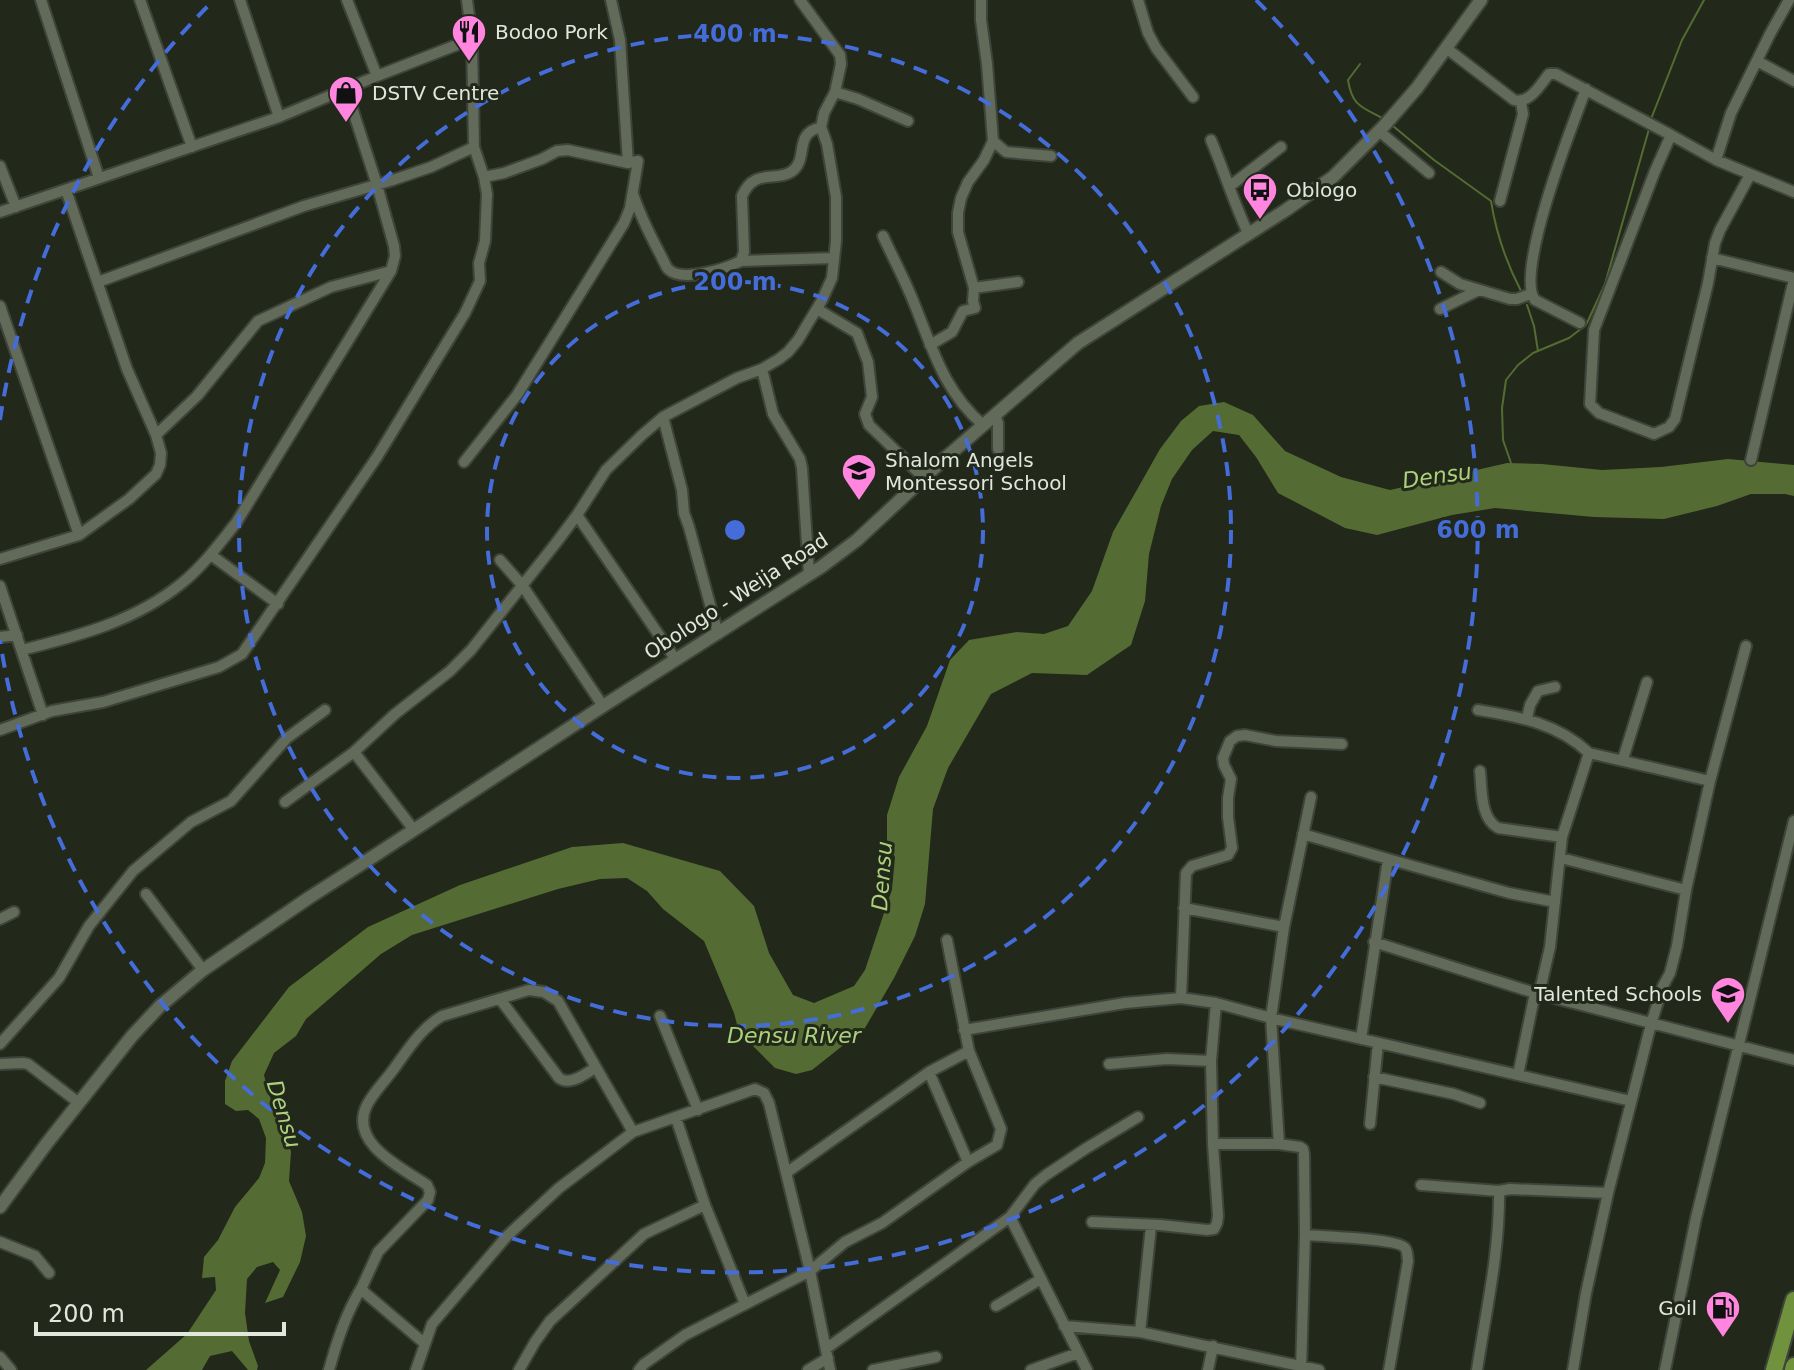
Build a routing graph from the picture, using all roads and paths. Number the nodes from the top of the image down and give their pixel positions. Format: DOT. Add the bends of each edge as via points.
graph roads {
  1 [pos="41,0"];
  2 [pos="140,0"];
  3 [pos="240,0"];
  4 [pos="347,0"];
  5 [pos="467,0"];
  6 [pos="611,0"];
  7 [pos="800,0"];
  8 [pos="981,0"];
  9 [pos="1138,0"];
  10 [pos="1481,0"];
  11 [pos="1789,0"];
  12 [pos="472,39"];
  13 [pos="1446,48"];
  14 [pos="1757,61"];
  15 [pos="377,76"];
  16 [pos="1794,81"];
  17 [pos="346,89"];
  18 [pos="1586,89"];
  19 [pos="835,92"];
  20 [pos="1193,97"];
  21 [pos="1521,102"];
  22 [pos="279,117"];
  23 [pos="908,121"];
  24 [pos="821,127"];
  25 [pos="1379,131"];
  26 [pos="1671,135"];
  27 [pos="1211,140"];
  28 [pos="993,141"];
  29 [pos="192,147"];
  30 [pos="474,147"];
  31 [pos="1281,147"];
  32 [pos="1051,156"];
  33 [pos="1716,160"];
  34 [pos="628,163"];
  35 [pos="0,166"];
  36 [pos="1429,173"];
  37 [pos="1750,175"];
  38 [pos="484,177"];
  39 [pos="99,178"];
  40 [pos="377,185"];
  41 [pos="1230,186"];
  42 [pos="66,190"];
  43 [pos="632,192"];
  44 [pos="1794,192"];
  45 [pos="1500,201"];
  46 [pos="16,207"];
  47 [pos="0,212"];
  48 [pos="1248,233"];
  49 [pos="883,236"];
  50 [pos="834,258"];
  51 [pos="1712,258"];
  52 [pos="741,261"];
  53 [pos="391,271"];
  54 [pos="1441,272"];
  55 [pos="1794,278"];
  56 [pos="98,282"];
  57 [pos="1018,282"];
  58 [pos="974,288"];
  59 [pos="1479,290"];
  60 [pos="1530,294"];
  61 [pos="0,306"];
  62 [pos="817,309"];
  63 [pos="1440,309"];
  64 [pos="1580,323"];
  65 [pos="930,345"];
  66 [pos="762,369"];
  67 [pos="995,415"];
  68 [pos="663,417"];
  69 [pos="983,425"];
  70 [pos="156,435"];
  71 [pos="998,449"];
  72 [pos="1751,460"];
  73 [pos="464,462"];
  74 [pos="924,478"];
  75 [pos="577,515"];
  76 [pos="79,535"];
  77 [pos="211,555"];
  78 [pos="0,559"];
  79 [pos="500,560"];
  80 [pos="809,574"];
  81 [pos="522,585"];
  82 [pos="0,586"];
  83 [pos="278,604"];
  84 [pos="718,634"];
  85 [pos="17,635"];
  86 [pos="0,637"];
  87 [pos="1746,646"];
  88 [pos="22,650"];
  89 [pos="676,660"];
  90 [pos="1647,682"];
  91 [pos="1555,687"];
  92 [pos="603,706"];
  93 [pos="325,710"];
  94 [pos="1478,710"];
  95 [pos="43,715"];
  96 [pos="1527,718"];
  97 [pos="0,730"];
  98 [pos="1342,744"];
  99 [pos="354,752"];
  100 [pos="1589,753"];
  101 [pos="1623,759"];
  102 [pos="1480,771"];
  103 [pos="1710,781"];
  104 [pos="1311,797"];
  105 [pos="285,802"];
  106 [pos="1794,821"];
  107 [pos="414,830"];
  108 [pos="1303,834"];
  109 [pos="1562,837"];
  110 [pos="1561,858"];
  111 [pos="1388,859"];
  112 [pos="1686,890"];
  113 [pos="146,894"];
  114 [pos="1555,902"];
  115 [pos="1184,908"];
  116 [pos="14,912"];
  117 [pos="0,919"];
  118 [pos="1284,927"];
  119 [pos="947,940"];
  120 [pos="1374,942"];
  121 [pos="203,970"];
  122 [pos="1535,993"];
  123 [pos="1181,998"];
  124 [pos="500,999"];
  125 [pos="1216,1003"];
  126 [pos="660,1016"];
  127 [pos="1271,1018"];
  128 [pos="1651,1024"];
  129 [pos="964,1030"];
  130 [pos="1361,1039"];
  131 [pos="1378,1043"];
  132 [pos="0,1044"];
  133 [pos="1739,1046"];
  134 [pos="969,1051"];
  135 [pos="1794,1060"];
  136 [pos="1211,1061"];
  137 [pos="0,1064"];
  138 [pos="1109,1064"];
  139 [pos="595,1068"];
  140 [pos="929,1072"];
  141 [pos="1518,1075"];
  142 [pos="1374,1077"];
  143 [pos="1631,1101"];
  144 [pos="79,1103"];
  145 [pos="1480,1103"];
  146 [pos="698,1110"];
  147 [pos="1138,1117"];
  148 [pos="676,1118"];
  149 [pos="1370,1124"];
  150 [pos="633,1132"];
  151 [pos="1213,1144"];
  152 [pos="1279,1144"];
  153 [pos="968,1162"];
  154 [pos="786,1173"];
  155 [pos="1421,1185"];
  156 [pos="1499,1191"];
  157 [pos="1608,1193"];
  158 [pos="705,1205"];
  159 [pos="0,1207"];
  160 [pos="1010,1217"];
  161 [pos="1092,1222"];
  162 [pos="1151,1226"];
  163 [pos="1305,1235"];
  164 [pos="0,1242"];
  165 [pos="810,1271"];
  166 [pos="49,1273"];
  167 [pos="1041,1279"];
  168 [pos="362,1287"];
  169 [pos="745,1304"];
  170 [pos="996,1306"];
  171 [pos="1793,1311"];
  172 [pos="1064,1326"];
  173 [pos="1140,1332"];
  174 [pos="424,1343"];
  175 [pos="1213,1346"];
  176 [pos="828,1353"];
  177 [pos="1078,1353"];
  178 [pos="0,1357"];
  179 [pos="936,1357"];
  180 [pos="1301,1368"];
  181 [pos="11,1370"];
  182 [pos="329,1370"];
  183 [pos="416,1370"];
  184 [pos="519,1370"];
  185 [pos="639,1370"];
  186 [pos="808,1370"];
  187 [pos="830,1370"];
  188 [pos="873,1370"];
  189 [pos="1031,1370"];
  190 [pos="1087,1370"];
  191 [pos="1208,1370"];
  192 [pos="1319,1370"];
  193 [pos="1389,1370"];
  194 [pos="1477,1370"];
  195 [pos="1573,1370"];
  196 [pos="1665,1370"];
  197 [pos="1774,1370"];
  1 -- 39 [label="street"];
  2 -- 29 [label="street"];
  3 -- 22 [label="street"];
  4 -- 15 [label="street"];
  5 -- 12 [label="street"];
  6 -- 34 [label="street" via="620,40"];
  7 -- 19 [label="street" via="840,55"];
  8 -- 28 [label="street"];
  9 -- 20 [label="street" via="1156,48"];
  10 -- 13 [label="street, Obologo - Weija Road"];
  11 -- 14 [label="street"];
  12 -- 15 [label="street"];
  12 -- 30 [label="street"];
  13 -- 21 [label="street"];
  13 -- 25 [label="street, Obologo - Weija Road"];
  14 -- 16 [label="street"];
  14 -- 33 [label="street" via="1731,113"];
  15 -- 17 [label="street"];
  17 -- 22 [label="street"];
  17 -- 40 [label="street"];
  18 -- 21 [label="street" via="1549,74"];
  18 -- 26 [label="street"];
  18 -- 60 [label="street" via="1539,224"];
  19 -- 23 [label="street"];
  19 -- 24 [label="street"];
  21 -- 45 [label="street" via="1523,114"];
  22 -- 29 [label="street"];
  24 -- 50 [label="street" via="836,197"];
  24 -- 52 [label="street" via="807,133 790,173 764,176 745,189"];
  25 -- 36 [label="street"];
  25 -- 48 [label="street, Obologo - Weija Road" via="1333,177"];
  26 -- 33 [label="street"];
  26 -- 51 [label="street" via="1594,330 1590,404 1599,413 1654,434 1675,419"];
  27 -- 41 [label="street"];
  28 -- 32 [label="street" via="1006,152"];
  28 -- 58 [label="street" via="968,182 958,213"];
  29 -- 39 [label="street"];
  30 -- 38 [label="street"];
  30 -- 40 [label="street"];
  31 -- 41 [label="street"];
  33 -- 37 [label="street"];
  34 -- 38 [label="street" via="557,151"];
  34 -- 43 [label="street" via="638,161"];
  35 -- 46 [label="street"];
  37 -- 44 [label="street"];
  37 -- 51 [label="street" via="1720,230"];
  38 -- 83 [label="street" via="485,241 475,293 377,457"];
  39 -- 42 [label="street"];
  40 -- 53 [label="street" via="394,246"];
  40 -- 56 [label="street" via="304,206"];
  41 -- 48 [label="street"];
  42 -- 46 [label="street"];
  42 -- 56 [label="street"];
  43 -- 52 [label="street" via="669,270 693,275"];
  43 -- 73 [label="street" via="624,223 565,320 517,395"];
  46 -- 47 [label="street"];
  48 -- 67 [label="street, Obologo - Weija Road" via="1078,343"];
  49 -- 65 [label="street"];
  50 -- 52 [label="street"];
  50 -- 62 [label="street" via="832,278"];
  51 -- 55 [label="street"];
  53 -- 70 [label="street" via="331,287 258,321 197,396"];
  53 -- 77 [label="street"];
  54 -- 59 [label="street"];
  55 -- 72 [label="street"];
  56 -- 70 [label="street"];
  57 -- 58 [label="street"];
  58 -- 65 [label="street" via="975,308 963,311 952,332"];
  59 -- 60 [label="street" via="1510,299"];
  59 -- 63 [label="street"];
  60 -- 64 [label="street"];
  61 -- 76 [label="street"];
  62 -- 66 [label="street" via="788,352"];
  62 -- 74 [label="street" via="857,333 868,362 869,425"];
  65 -- 69 [label="street" via="957,399"];
  66 -- 68 [label="street"];
  66 -- 80 [label="street" via="773,414 800,459"];
  67 -- 69 [label="street, Obologo - Weija Road"];
  67 -- 71 [label="street"];
  68 -- 75 [label="street" via="606,470"];
  68 -- 84 [label="street"];
  69 -- 74 [label="street, Obologo - Weija Road"];
  70 -- 76 [label="street" via="161,453 156,474"];
  74 -- 80 [label="street, Obologo - Weija Road" via="857,540"];
  75 -- 81 [label="street"];
  75 -- 89 [label="street"];
  76 -- 78 [label="street"];
  77 -- 83 [label="street"];
  77 -- 88 [label="street" via="151,605 109,626"];
  79 -- 81 [label="street"];
  80 -- 84 [label="street, Obologo - Weija Road"];
  81 -- 92 [label="street"];
  81 -- 99 [label="street" via="450,671"];
  82 -- 85 [label="street"];
  83 -- 95 [label="street" via="232,661"];
  84 -- 89 [label="street, Obologo - Weija Road"];
  85 -- 86 [label="street"];
  85 -- 88 [label="street"];
  87 -- 103 [label="street"];
  88 -- 95 [label="street"];
  89 -- 92 [label="street, Obologo - Weija Road"];
  90 -- 101 [label="street"];
  91 -- 96 [label="street" via="1538,691"];
  92 -- 107 [label="street, Obologo - Weija Road"];
  93 -- 132 [label="street" via="287,738 231,801 191,822 133,871 89,926 59,978"];
  94 -- 96 [label="street"];
  95 -- 97 [label="street"];
  96 -- 100 [label="street" via="1574,739"];
  98 -- 115 [label="street" via="1245,735 1230,741 1223,758 1231,779 1232,848 1228,855 1192,866 1186,873"];
  99 -- 105 [label="street"];
  99 -- 107 [label="street"];
  100 -- 101 [label="street"];
  100 -- 109 [label="street"];
  101 -- 103 [label="street"];
  102 -- 109 [label="street" via="1490,823"];
  103 -- 112 [label="street"];
  104 -- 108 [label="street"];
  106 -- 133 [label="street"];
  107 -- 121 [label="street, Obologo - Weija Road"];
  108 -- 111 [label="street"];
  108 -- 118 [label="street"];
  109 -- 110 [label="street"];
  110 -- 112 [label="street"];
  110 -- 114 [label="street"];
  111 -- 114 [label="street"];
  111 -- 120 [label="street"];
  112 -- 128 [label="street" via="1670,973"];
  113 -- 121 [label="street"];
  114 -- 122 [label="street" via="1545,969"];
  115 -- 118 [label="street"];
  115 -- 123 [label="street"];
  116 -- 117 [label="street"];
  118 -- 127 [label="street"];
  119 -- 129 [label="street"];
  120 -- 122 [label="street"];
  120 -- 130 [label="street"];
  121 -- 144 [label="street, Obologo - Weija Road" via="132,1036"];
  122 -- 128 [label="street"];
  122 -- 141 [label="street"];
  123 -- 125 [label="street"];
  123 -- 129 [label="street"];
  124 -- 139 [label="street" via="529,990 552,996"];
  124 -- 139 [label="street" via="564,1082"];
  124 -- 168 [label="street" via="434,1021 367,1104 364,1129 375,1150 430,1192 378,1252"];
  125 -- 127 [label="street"];
  125 -- 136 [label="street"];
  126 -- 146 [label="street"];
  127 -- 130 [label="street"];
  127 -- 152 [label="street"];
  128 -- 133 [label="street"];
  128 -- 143 [label="street"];
  129 -- 134 [label="street"];
  130 -- 131 [label="street"];
  131 -- 141 [label="street"];
  131 -- 142 [label="street"];
  133 -- 135 [label="street"];
  133 -- 196 [label="street"];
  134 -- 140 [label="street"];
  134 -- 153 [label="street" via="1001,1129 997,1145"];
  136 -- 138 [label="street"];
  136 -- 151 [label="street"];
  137 -- 144 [label="street" via="28,1064"];
  139 -- 150 [label="street"];
  140 -- 153 [label="street"];
  140 -- 154 [label="street"];
  141 -- 143 [label="street"];
  142 -- 145 [label="street"];
  142 -- 149 [label="street"];
  143 -- 157 [label="street"];
  144 -- 159 [label="street, Obologo - Weija Road"];
  146 -- 148 [label="street"];
  146 -- 154 [label="street" via="755,1089 764,1093"];
  147 -- 160 [label="street" via="1046,1175"];
  148 -- 150 [label="street"];
  148 -- 158 [label="street"];
  150 -- 174 [label="street" via="507,1236 432,1324"];
  151 -- 152 [label="street"];
  151 -- 162 [label="street" via="1218,1216 1214,1229"];
  152 -- 163 [label="street" via="1303,1149"];
  153 -- 165 [label="street"];
  154 -- 165 [label="street"];
  155 -- 156 [label="street"];
  156 -- 157 [label="street"];
  156 -- 194 [label="street"];
  157 -- 195 [label="street"];
  158 -- 169 [label="street"];
  158 -- 184 [label="street" via="644,1234 550,1321"];
  160 -- 167 [label="street"];
  160 -- 176 [label="street"];
  161 -- 162 [label="street"];
  162 -- 173 [label="street"];
  163 -- 180 [label="street"];
  163 -- 193 [label="street" via="1386,1241 1407,1250"];
  164 -- 166 [label="street" via="35,1256"];
  165 -- 169 [label="street"];
  165 -- 176 [label="street"];
  167 -- 170 [label="street"];
  167 -- 172 [label="street"];
  168 -- 174 [label="street"];
  168 -- 182 [label="street" via="339,1334"];
  169 -- 185 [label="street" via="685,1335"];
  171 -- 197 [label="highway"];
  172 -- 173 [label="street"];
  172 -- 177 [label="street"];
  173 -- 175 [label="street"];
  174 -- 183 [label="street"];
  175 -- 180 [label="street"];
  175 -- 191 [label="street"];
  176 -- 186 [label="street"];
  176 -- 187 [label="street"];
  177 -- 189 [label="street"];
  177 -- 190 [label="street"];
  178 -- 181 [label="street"];
  179 -- 188 [label="street"];
  180 -- 192 [label="street"];
}
